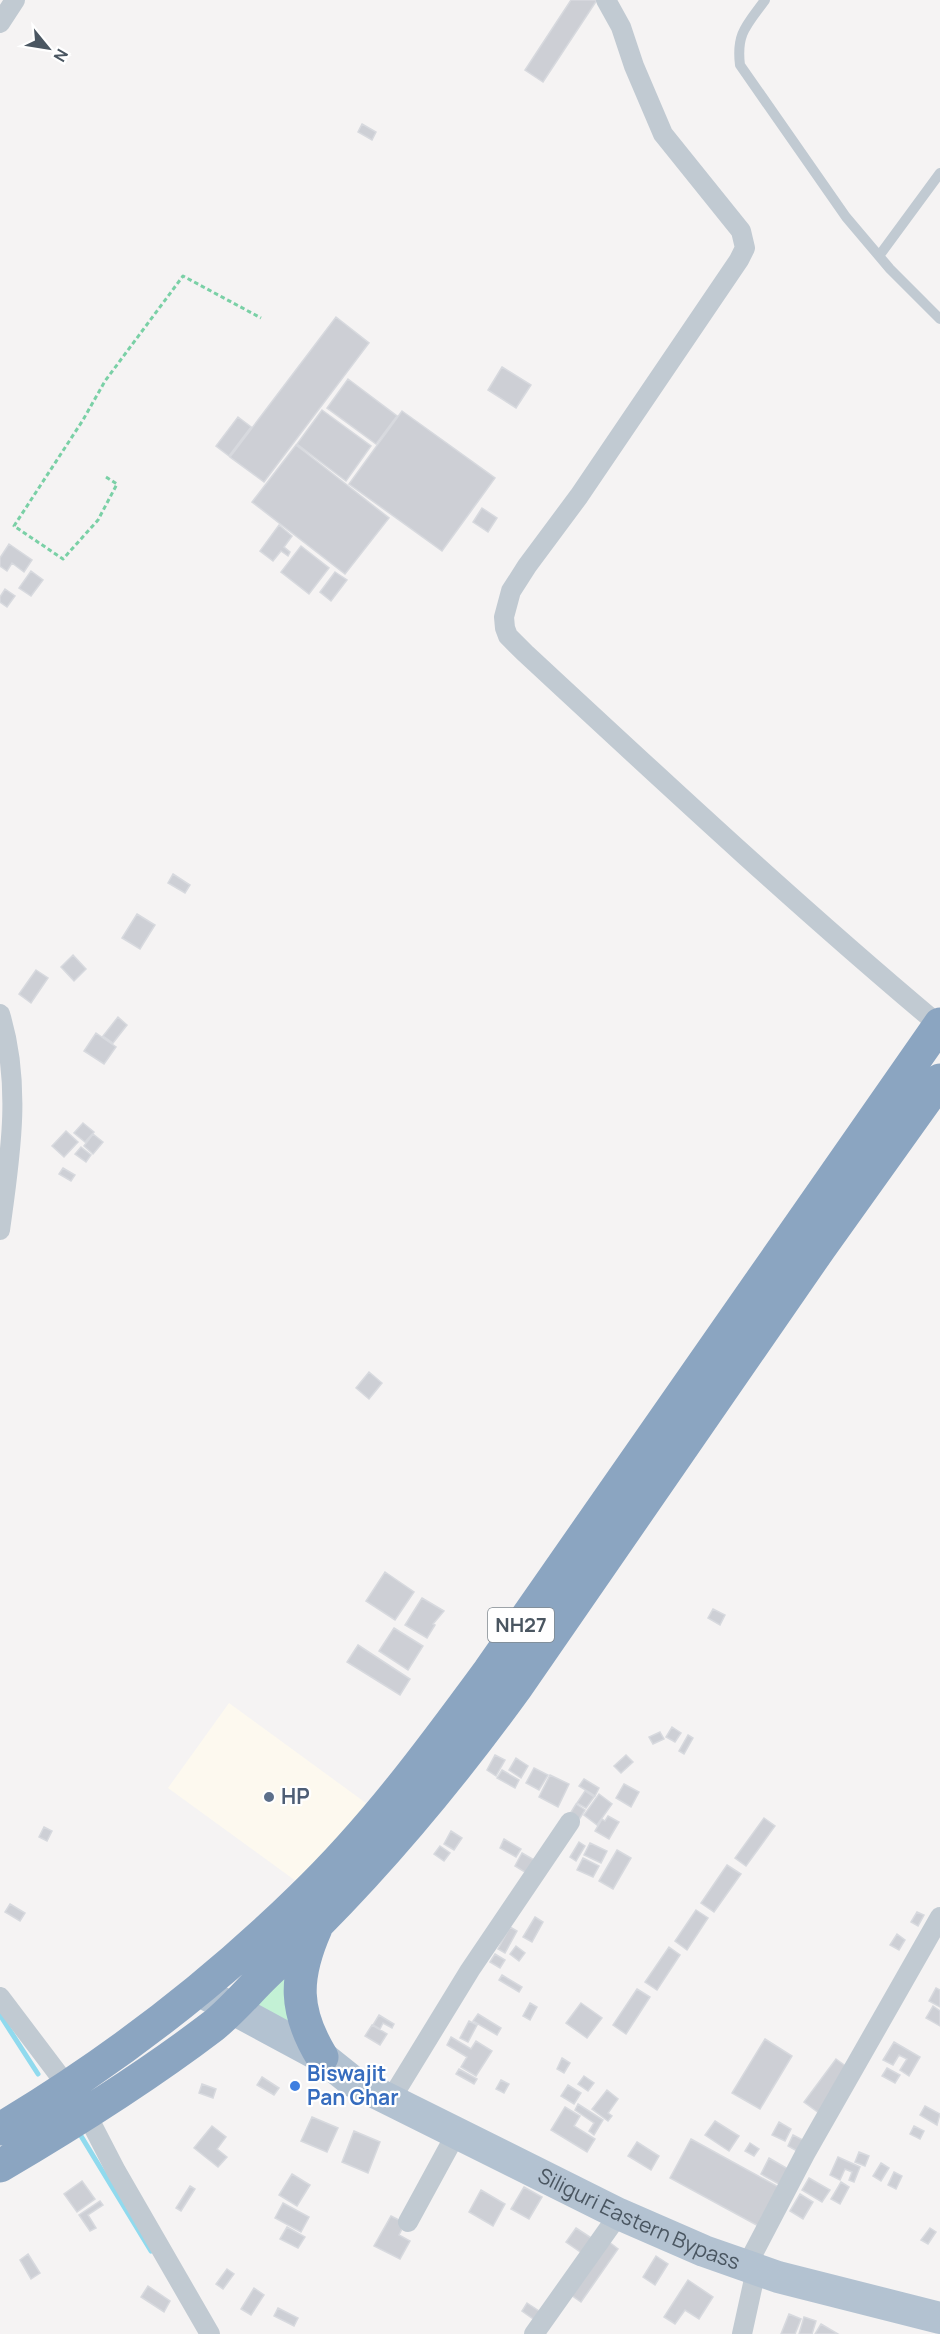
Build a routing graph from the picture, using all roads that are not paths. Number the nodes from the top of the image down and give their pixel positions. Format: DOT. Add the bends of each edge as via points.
graph roads {
  1 [pos="15,0"];
  2 [pos="606,0"];
  3 [pos="765,0"];
  4 [pos="0,23"];
  5 [pos="940,173"];
  6 [pos="879,256"];
  7 [pos="940,320"];
  8 [pos="0,1014"];
  9 [pos="940,1025"];
  10 [pos="940,1080"];
  11 [pos="0,1230"];
  12 [pos="570,1822"];
  13 [pos="940,1917"];
  14 [pos="318,1924"];
  15 [pos="0,1997"];
  16 [pos="189,1997"];
  17 [pos="222,2017"];
  18 [pos="322,2058"];
  19 [pos="352,2081"];
  20 [pos="391,2099"];
  21 [pos="77,2100"];
  22 [pos="0,2129"];
  23 [pos="458,2132"];
  24 [pos="0,2166"];
  25 [pos="619,2214"];
  26 [pos="408,2222"];
  27 [pos="751,2268"];
  28 [pos="940,2318"];
  29 [pos="210,2334"];
  30 [pos="534,2334"];
  31 [pos="742,2334"];
  1 -- 4 [label="street"];
  2 -- 9 [label="street" via="621,27 663,134 741,231 745,248 586,487 511,591 505,628 525,653 663,781 844,946"];
  3 -- 6 [label="lane" via="740,34 740,65 846,217"];
  5 -- 6 [label="lane"];
  6 -- 7 [label="lane"];
  8 -- 11 [label="street" via="13,1082 11,1150"];
  9 -- 16 [label="highway, NH27" via="425,1758 302,1897"];
  10 -- 14 [label="highway, NH27" via="472,1749 411,1824"];
  12 -- 20 [label="street" via="482,1952"];
  13 -- 27 [label="street" via="805,2154"];
  14 -- 17 [label="highway, NH27"];
  14 -- 18 [label="highway" via="303,1963 300,1994 304,2022"];
  15 -- 21 [label="street"];
  16 -- 17 [label="main road"];
  16 -- 21 [label="highway, NH27"];
  17 -- 18 [label="main road, Siliguri Eastern Bypass"];
  17 -- 19 [label="main road, Siliguri Eastern Bypass" via="319,2073"];
  17 -- 21 [label="highway, NH27"];
  18 -- 19 [label="main road, Siliguri Eastern Bypass"];
  19 -- 20 [label="main road, Siliguri Eastern Bypass"];
  20 -- 23 [label="main road, Siliguri Eastern Bypass"];
  21 -- 22 [label="highway, NH27"];
  21 -- 24 [label="highway, NH27"];
  21 -- 29 [label="street"];
  23 -- 25 [label="main road, Siliguri Eastern Bypass"];
  23 -- 26 [label="street"];
  25 -- 27 [label="main road, Siliguri Eastern Bypass"];
  25 -- 30 [label="street"];
  27 -- 28 [label="main road, Siliguri Eastern Bypass"];
  27 -- 31 [label="street"];
}
